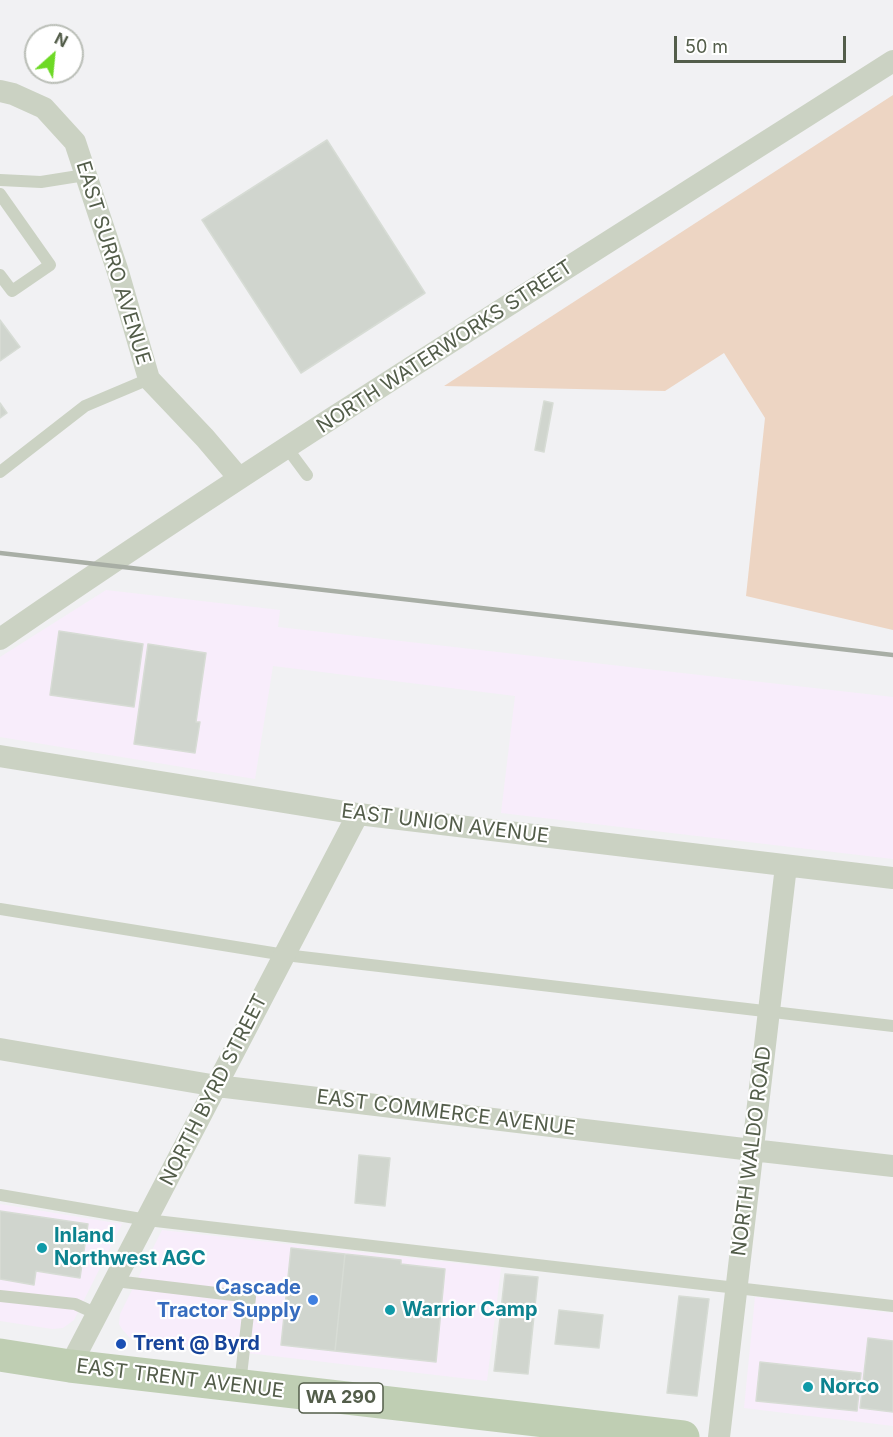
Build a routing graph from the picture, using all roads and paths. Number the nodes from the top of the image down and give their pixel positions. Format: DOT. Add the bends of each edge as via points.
graph roads {
  1 [pos="893,61"];
  2 [pos="0,91"];
  3 [pos="85,175"];
  4 [pos="0,180"];
  5 [pos="0,194"];
  6 [pos="0,275"];
  7 [pos="149,379"];
  8 [pos="287,448"];
  9 [pos="0,472"];
  10 [pos="307,475"];
  11 [pos="239,478"];
  12 [pos="0,639"];
  13 [pos="0,756"];
  14 [pos="358,814"];
  15 [pos="786,866"];
  16 [pos="893,878"];
  17 [pos="0,909"];
  18 [pos="285,955"];
  19 [pos="769,1011"];
  20 [pos="893,1026"];
  21 [pos="0,1049"];
  22 [pos="217,1086"];
  23 [pos="752,1150"];
  24 [pos="893,1166"];
  25 [pos="0,1195"];
  26 [pos="147,1220"];
  27 [pos="114,1281"];
  28 [pos="736,1287"];
  29 [pos="0,1296"];
  30 [pos="893,1306"];
  31 [pos="97,1314"];
  32 [pos="0,1355"];
  33 [pos="70,1366"];
  34 [pos="240,1386"];
  35 [pos="683,1437"];
  36 [pos="719,1437"];
  1 -- 8 [label="street, NORTH WATERWORKS STREET"];
  2 -- 3 [label="street, EAST SURRO AVENUE" via="44,108 75,142"];
  3 -- 4 [label="lane" via="40,182"];
  3 -- 7 [label="street, EAST SURRO AVENUE"];
  5 -- 6 [label="lane" via="50,265 12,291"];
  7 -- 9 [label="lane" via="85,406"];
  7 -- 11 [label="street, EAST SURRO AVENUE"];
  8 -- 10 [label="lane"];
  8 -- 11 [label="street, NORTH WATERWORKS STREET"];
  11 -- 12 [label="street, NORTH WATERWORKS STREET"];
  13 -- 14 [label="street, EAST UNION AVENUE"];
  14 -- 15 [label="street, EAST UNION AVENUE"];
  14 -- 18 [label="street, NORTH BYRD STREET"];
  15 -- 16 [label="street, EAST UNION AVENUE"];
  15 -- 19 [label="street, NORTH WALDO ROAD"];
  17 -- 18 [label="lane"];
  18 -- 19 [label="lane"];
  18 -- 22 [label="street, NORTH BYRD STREET"];
  19 -- 20 [label="lane"];
  19 -- 23 [label="street, NORTH WALDO ROAD"];
  21 -- 22 [label="street, EAST COMMERCE AVENUE"];
  22 -- 23 [label="street, EAST COMMERCE AVENUE"];
  22 -- 26 [label="street, NORTH BYRD STREET"];
  23 -- 24 [label="street, EAST COMMERCE AVENUE"];
  23 -- 28 [label="street, NORTH WALDO ROAD"];
  25 -- 26 [label="lane"];
  26 -- 27 [label="street, NORTH BYRD STREET"];
  26 -- 28 [label="lane"];
  27 -- 31 [label="street, NORTH BYRD STREET"];
  27 -- 34 [label="lane" via="250,1297"];
  28 -- 30 [label="lane"];
  28 -- 36 [label="street, NORTH WALDO ROAD"];
  29 -- 31 [label="lane" via="75,1304"];
  31 -- 33 [label="street, NORTH BYRD STREET"];
  32 -- 33 [label="main road, EAST TRENT AVENUE / WA 290"];
  33 -- 34 [label="main road, EAST TRENT AVENUE / WA 290"];
  34 -- 35 [label="main road, EAST TRENT AVENUE / WA 290"];
}
